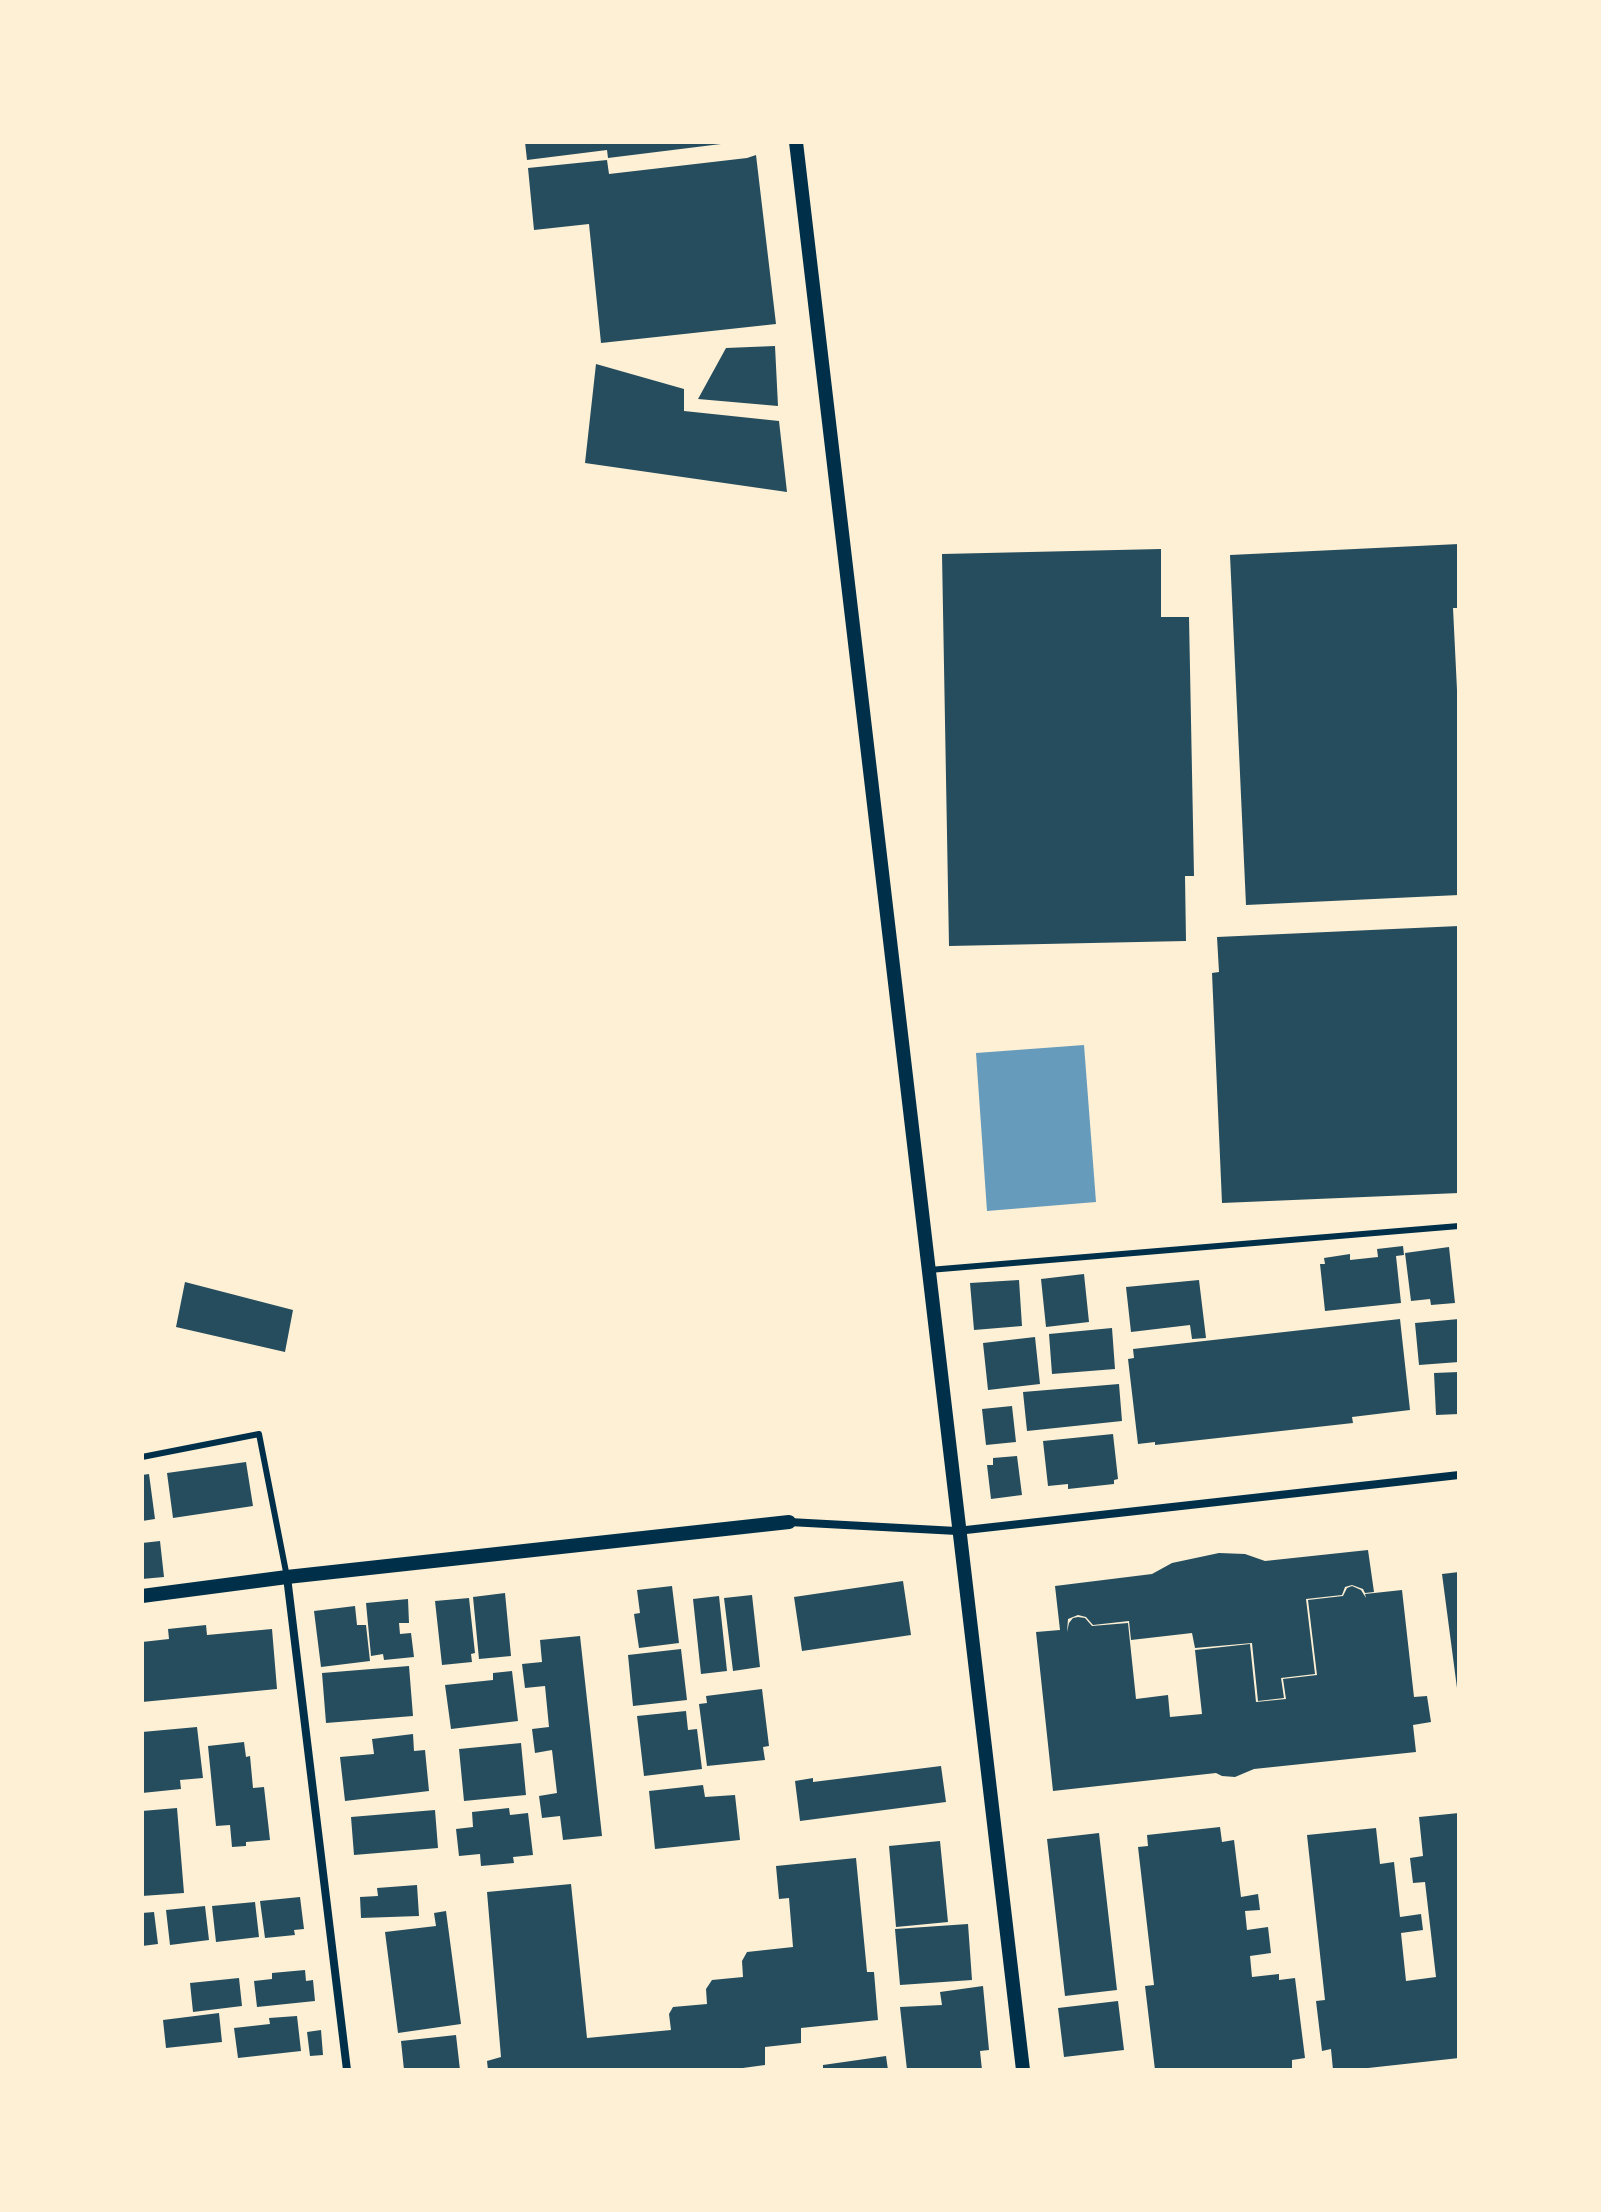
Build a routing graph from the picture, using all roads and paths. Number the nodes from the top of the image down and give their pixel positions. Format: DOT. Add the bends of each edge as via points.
graph roads {
  1 [pos="796,142"];
  2 [pos="1459,1226"];
  3 [pos="929,1270"];
  4 [pos="142,1457"];
  5 [pos="1459,1475"];
  6 [pos="789,1522"];
  7 [pos="957,1531"];
  8 [pos="287,1577"];
  9 [pos="142,1596"];
  10 [pos="347,2070"];
  11 [pos="1023,2070"];
  1 -- 3 [label="street"];
  2 -- 3 [label="lane"];
  3 -- 7 [label="street"];
  4 -- 8 [label="lane" via="259,1434"];
  5 -- 7 [label="street"];
  6 -- 7 [label="street"];
  6 -- 8 [label="street"];
  7 -- 11 [label="street"];
  8 -- 9 [label="street"];
  8 -- 10 [label="street"];
}
